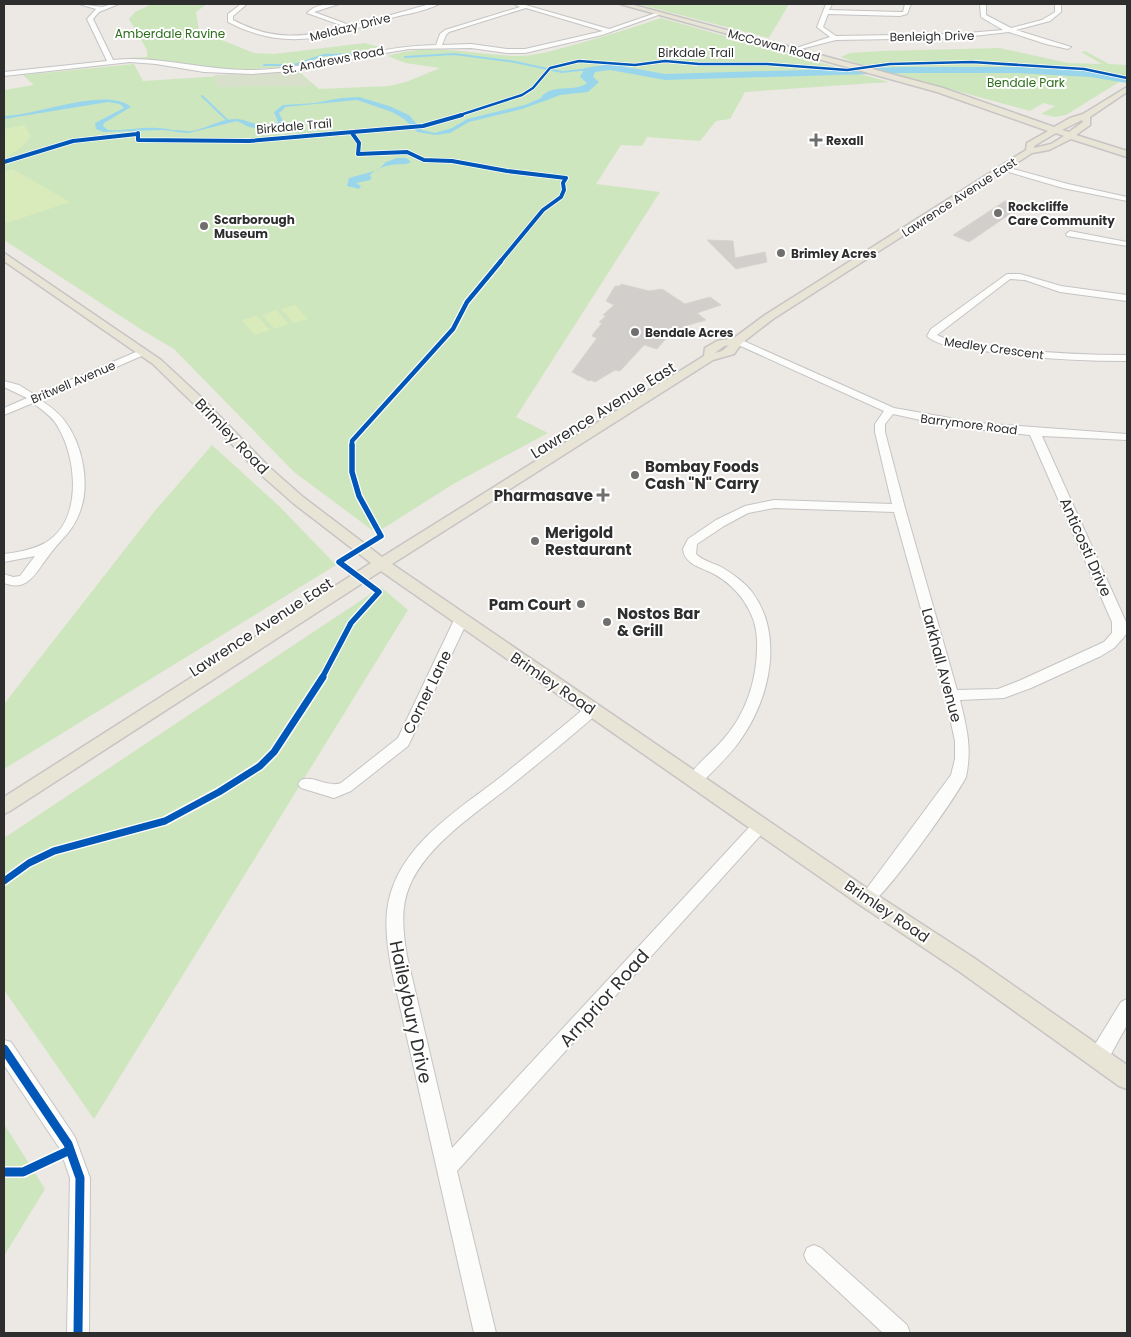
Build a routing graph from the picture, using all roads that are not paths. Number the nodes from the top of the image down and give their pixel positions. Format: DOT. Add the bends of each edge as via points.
graph roads {
  1 [pos="82,4"];
  2 [pos="116,4"];
  3 [pos="244,4"];
  4 [pos="336,4"];
  5 [pos="436,4"];
  6 [pos="515,4"];
  7 [pos="623,4"];
  8 [pos="830,4"];
  9 [pos="908,4"];
  10 [pos="983,4"];
  11 [pos="1058,4"];
  12 [pos="525,7"];
  13 [pos="102,9"];
  14 [pos="825,12"];
  15 [pos="658,14"];
  16 [pos="351,27"];
  17 [pos="1012,30"];
  18 [pos="610,31"];
  19 [pos="835,38"];
  20 [pos="439,46"];
  21 [pos="1068,47"];
  22 [pos="795,50"];
  23 [pos="110,62"];
  24 [pos="4,74"];
  25 [pos="884,74"];
  26 [pos="1127,89"];
  27 [pos="970,100"];
  28 [pos="1086,116"];
  29 [pos="1072,120"];
  30 [pos="1052,132"];
  31 [pos="1067,137"];
  32 [pos="1030,150"];
  33 [pos="1127,154"];
  34 [pos="1127,158"];
  35 [pos="1005,168"];
  36 [pos="1127,198"];
  37 [pos="1070,234"];
  38 [pos="1127,244"];
  39 [pos="4,256"];
  40 [pos="1127,298"];
  41 [pos="737,341"];
  42 [pos="143,352"];
  43 [pos="710,358"];
  44 [pos="1127,358"];
  45 [pos="4,384"];
  46 [pos="34,399"];
  47 [pos="890,410"];
  48 [pos="4,412"];
  49 [pos="1034,431"];
  50 [pos="1127,437"];
  51 [pos="899,508"];
  52 [pos="51,544"];
  53 [pos="4,558"];
  54 [pos="382,564"];
  55 [pos="4,578"];
  56 [pos="461,620"];
  57 [pos="952,695"];
  58 [pos="592,710"];
  59 [pos="695,780"];
  60 [pos="306,784"];
  61 [pos="4,806"];
  62 [pos="760,826"];
  63 [pos="867,898"];
  64 [pos="1127,1008"];
  65 [pos="4,1049"];
  66 [pos="1098,1058"];
  67 [pos="1127,1078"];
  68 [pos="447,1168"];
  69 [pos="814,1255"];
  70 [pos="78,1333"];
  71 [pos="485,1333"];
  72 [pos="899,1333"];
  1 -- 13 [label="street"];
  2 -- 13 [label="street"];
  3 -- 16 [label="street, Meldazy Drive" via="230,16 230,21 271,37 315,37"];
  4 -- 16 [label="street" via="310,13"];
  5 -- 16 [label="street, Meldazy Drive"];
  6 -- 12 [label="street"];
  7 -- 15 [label="main road, McCowan Road"];
  8 -- 14 [label="street"];
  9 -- 14 [label="street" via="905,13 900,14"];
  10 -- 17 [label="street" via="983,16"];
  11 -- 17 [label="street, Benleigh Drive" via="1058,12 1049,20"];
  12 -- 18 [label="street"];
  12 -- 20 [label="street" via="447,31"];
  13 -- 23 [label="street" via="93,14 90,22"];
  14 -- 19 [label="street" via="821,28"];
  15 -- 18 [label="street, St. Andrews Road"];
  15 -- 22 [label="main road, McCowan Road"];
  17 -- 19 [label="street, Benleigh Drive" via="974,36"];
  17 -- 21 [label="street"];
  18 -- 20 [label="street, St. Andrews Road" via="518,52"];
  19 -- 22 [label="street, Benleigh Drive"];
  20 -- 23 [label="street, St. Andrews Road" via="402,48 304,68 252,72 204,70 154,62"];
  22 -- 25 [label="main road, McCowan Road"];
  23 -- 24 [label="street, St. Andrews Road"];
  25 -- 27 [label="main road, McCowan Road"];
  26 -- 28 [label="main road, Lawrence Avenue East"];
  27 -- 29 [label="main road" via="990,102 1053,119"];
  27 -- 30 [label="main road, McCowan Road"];
  28 -- 29 [label="main road, Lawrence Avenue East"];
  28 -- 31 [label="main road, Lawrence Avenue East" via="1087,123"];
  29 -- 30 [label="main road, Lawrence Avenue East"];
  30 -- 31 [label="main road, McCowan Road"];
  30 -- 32 [label="main road, Lawrence Avenue East" via="1030,145"];
  31 -- 32 [label="main road, Lawrence Avenue East" via="1045,150"];
  31 -- 33 [label="main road, McCowan Road"];
  31 -- 34 [label="main road, McCowan Road"];
  32 -- 35 [label="main road, Lawrence Avenue East"];
  35 -- 36 [label="street" via="1066,186"];
  35 -- 41 [label="main road, Lawrence Avenue East"];
  37 -- 38 [label="street"];
  39 -- 42 [label="main road, Brimley Road"];
  40 -- 44 [label="street, Medley Crescent" via="1057,288 1012,275 934,331 932,336 938,340 1009,353"];
  41 -- 43 [label="main road, Lawrence Avenue East" via="734,349 723,356"];
  41 -- 47 [label="street, Barrymore Road"];
  42 -- 46 [label="street, Britwell Avenue"];
  42 -- 54 [label="main road, Brimley Road" via="198,401 264,470"];
  43 -- 54 [label="main road, Lawrence Avenue East"];
  45 -- 46 [label="street" via="20,388"];
  46 -- 48 [label="street, Britwell Avenue"];
  46 -- 52 [label="street" via="64,426 77,462 78,501 75,512"];
  47 -- 49 [label="street, Barrymore Road" via="940,422"];
  47 -- 51 [label="street, Larkhall Avenue" via="880,424 880,432"];
  49 -- 50 [label="street, Barrymore Road"];
  49 -- 57 [label="street, Anticosti Drive" via="1119,622 1119,634 1109,645 1017,688 999,694"];
  51 -- 57 [label="street, Larkhall Avenue"];
  51 -- 59 [label="street" via="774,504 745,510 692,542 689,549 693,558 720,572 747,594 758,612 764,640 755,702 734,738"];
  52 -- 53 [label="street" via="27,555"];
  52 -- 55 [label="street" via="30,575 17,581"];
  54 -- 56 [label="main road, Brimley Road"];
  54 -- 61 [label="main road, Lawrence Avenue East"];
  56 -- 58 [label="main road, Brimley Road"];
  56 -- 60 [label="street, Corner Lane" via="403,742 340,790 334,792"];
  57 -- 63 [label="street, Larkhall Avenue" via="962,741 958,777 886,877"];
  58 -- 59 [label="main road, Brimley Road"];
  58 -- 68 [label="street, Haileybury Drive" via="450,826 423,852 403,880 394,909 394,938"];
  59 -- 62 [label="main road, Brimley Road"];
  62 -- 63 [label="main road, Brimley Road"];
  62 -- 68 [label="street, Arnprior Road"];
  63 -- 66 [label="main road, Brimley Road"];
  64 -- 66 [label="street"];
  65 -- 70 [label="street" via="68,1144 80,1178"];
  66 -- 67 [label="main road, Brimley Road"];
  68 -- 71 [label="street, Haileybury Drive"];
  69 -- 72 [label="street"];
}
